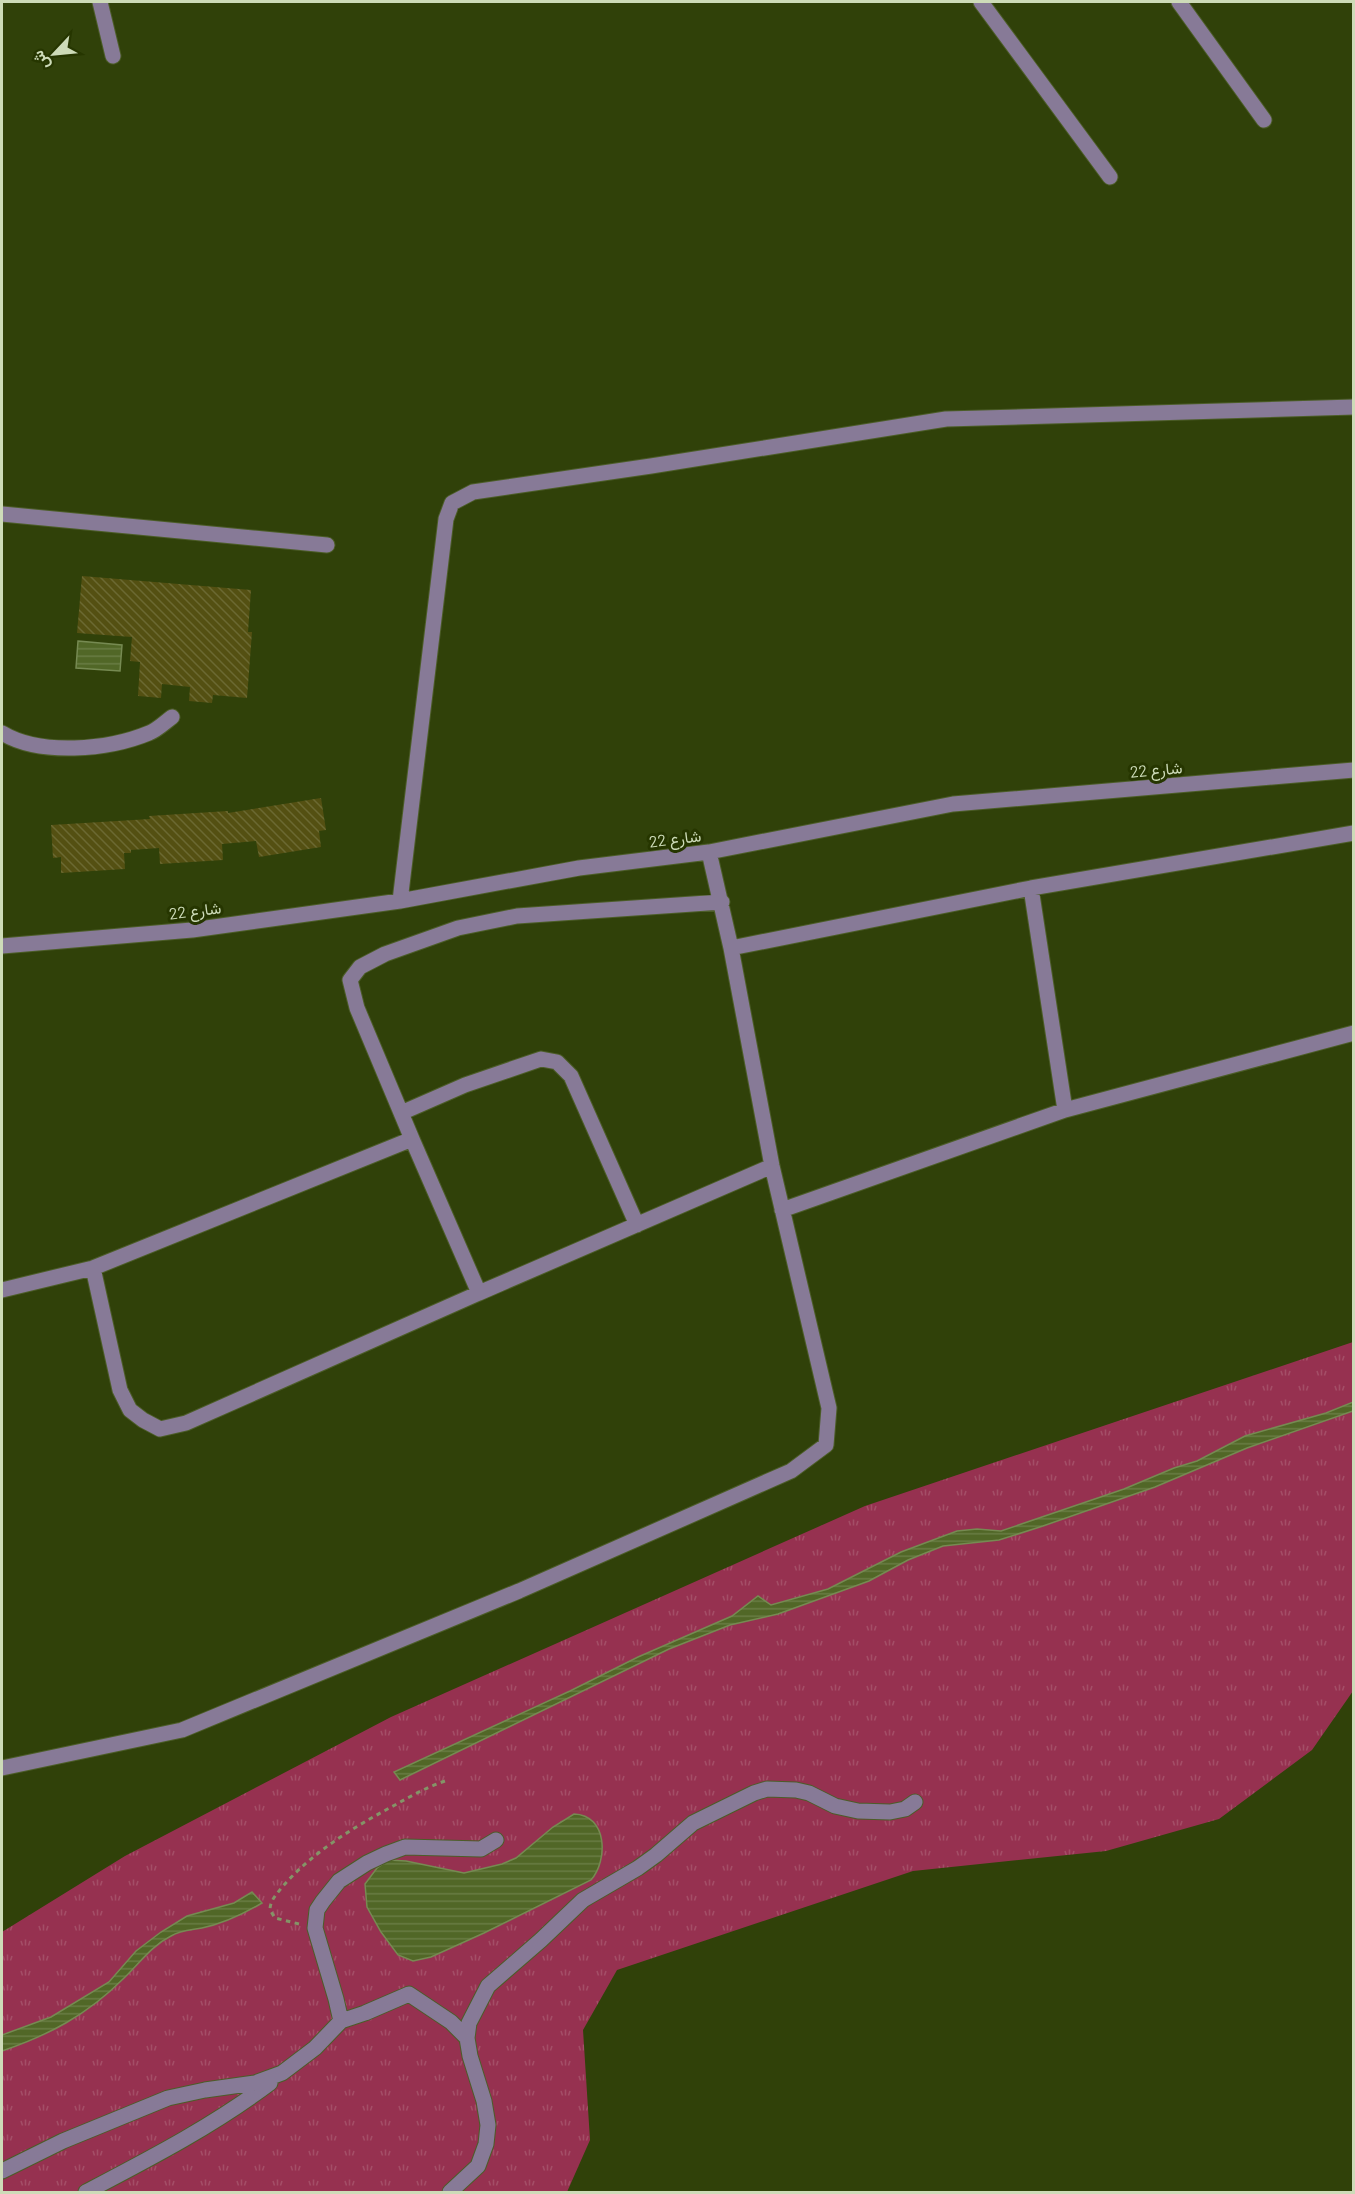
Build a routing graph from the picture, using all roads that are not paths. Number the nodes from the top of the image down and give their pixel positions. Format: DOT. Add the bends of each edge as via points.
graph roads {
  1 [pos="100,2"];
  2 [pos="981,2"];
  3 [pos="1179,2"];
  4 [pos="113,56"];
  5 [pos="1264,120"];
  6 [pos="1110,177"];
  7 [pos="1353,407"];
  8 [pos="2,514"];
  9 [pos="327,545"];
  10 [pos="172,717"];
  11 [pos="2,733"];
  12 [pos="1353,770"];
  13 [pos="1353,833"];
  14 [pos="709,852"];
  15 [pos="1030,888"];
  16 [pos="400,901"];
  17 [pos="722,902"];
  18 [pos="2,946"];
  19 [pos="731,948"];
  20 [pos="1353,1034"];
  21 [pos="1065,1110"];
  22 [pos="401,1113"];
  23 [pos="412,1139"];
  24 [pos="772,1166"];
  25 [pos="782,1210"];
  26 [pos="637,1225"];
  27 [pos="93,1269"];
  28 [pos="2,1290"];
  29 [pos="479,1293"];
  30 [pos="2,1768"];
  31 [pos="915,1802"];
  32 [pos="496,1839"];
  33 [pos="340,2021"];
  34 [pos="467,2038"];
  35 [pos="282,2073"];
  36 [pos="2,2171"];
  37 [pos="86,2193"];
  38 [pos="450,2193"];
  1 -- 4 [label="street"];
  2 -- 6 [label="street"];
  3 -- 5 [label="street"];
  7 -- 16 [label="street" via="946,419 473,492 452,503 446,519"];
  8 -- 9 [label="street"];
  10 -- 11 [label="street" via="152,732 96,746 44,747"];
  12 -- 14 [label="street, شارع 22" via="953,804"];
  13 -- 15 [label="street"];
  14 -- 16 [label="street, شارع 22" via="579,868"];
  14 -- 17 [label="street"];
  15 -- 19 [label="street"];
  15 -- 21 [label="street"];
  16 -- 18 [label="street, شارع 22" via="192,930"];
  17 -- 19 [label="street"];
  17 -- 22 [label="street" via="517,916 458,928 360,967 350,981 357,1008"];
  19 -- 24 [label="street"];
  20 -- 21 [label="street"];
  21 -- 25 [label="street"];
  22 -- 23 [label="street"];
  22 -- 26 [label="street" via="465,1085 541,1059 557,1062 571,1076"];
  23 -- 27 [label="street"];
  23 -- 29 [label="street"];
  24 -- 25 [label="street"];
  24 -- 26 [label="street"];
  25 -- 30 [label="street" via="829,1408 826,1445 791,1471 519,1591 182,1730"];
  26 -- 29 [label="street"];
  27 -- 28 [label="street"];
  27 -- 29 [label="street" via="120,1390 130,1410 160,1429 186,1423"];
  31 -- 34 [label="street" via="890,1812 858,1811 835,1806 809,1793 767,1789 710,1814 693,1823 656,1856 583,1900 488,1986 469,2023"];
  32 -- 33 [label="street" via="482,1850 405,1848 367,1863 339,1881 317,1910 315,1928"];
  33 -- 34 [label="street" via="409,1994 451,2022"];
  33 -- 35 [label="street" via="315,2048"];
  34 -- 38 [label="street" via="488,2125 486,2144 478,2166"];
  35 -- 36 [label="street" via="255,2084 168,2098"];
  35 -- 37 [label="street" via="215,2119"];
}
